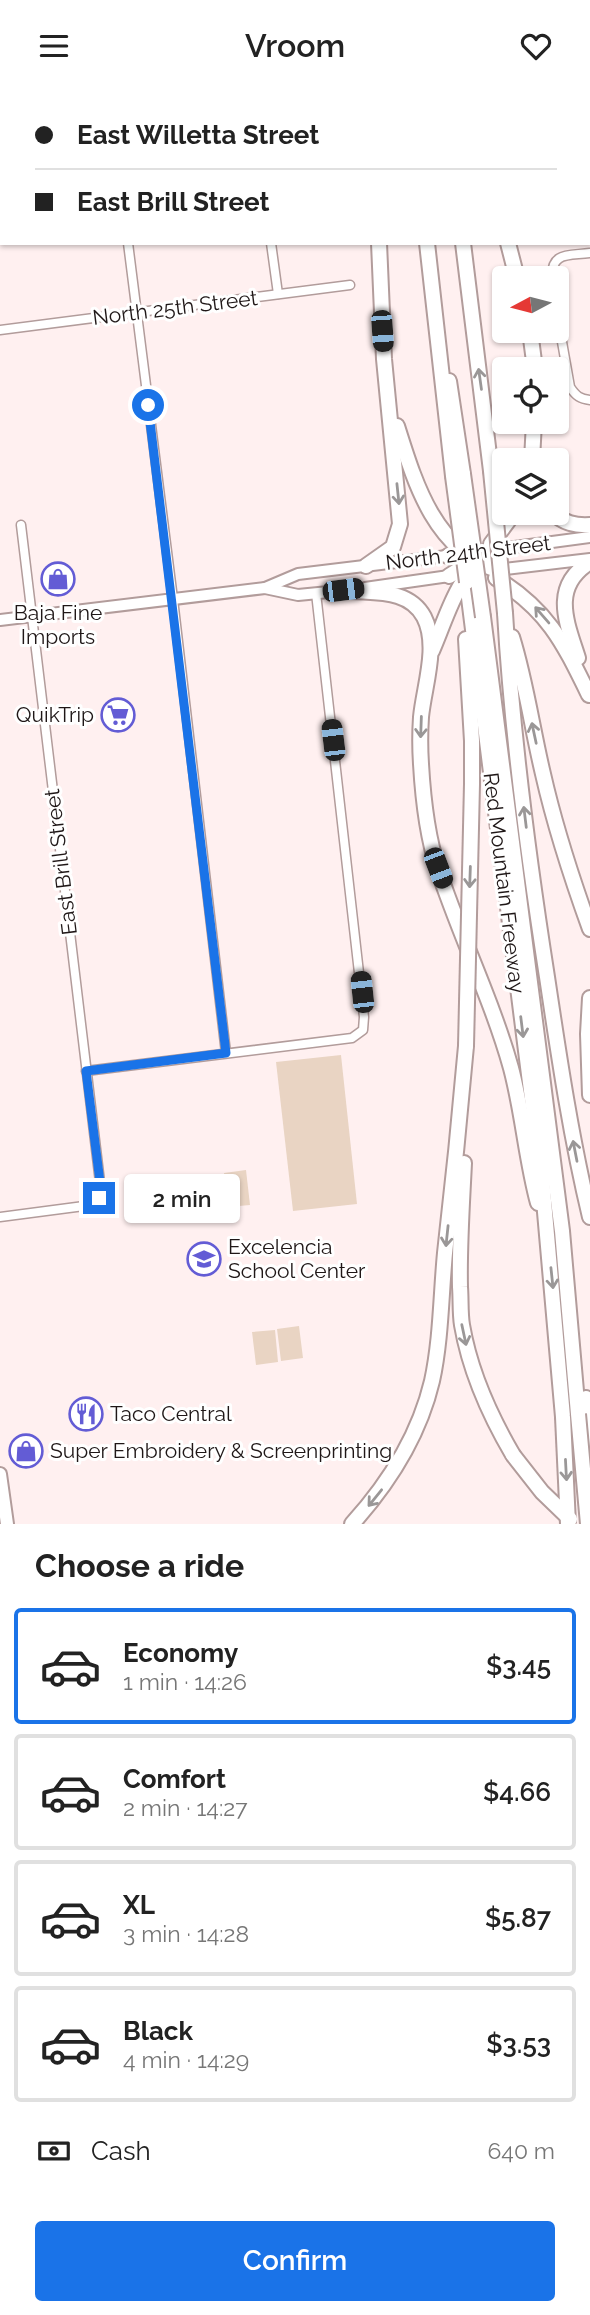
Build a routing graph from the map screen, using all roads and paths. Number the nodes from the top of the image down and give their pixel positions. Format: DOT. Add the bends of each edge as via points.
graph roads {
  1 [pos="128,245"];
  2 [pos="271,245"];
  3 [pos="379,245"];
  4 [pos="427,245"];
  5 [pos="463,245"];
  6 [pos="509,245"];
  7 [pos="590,253"];
  8 [pos="514,266"];
  9 [pos="552,266"];
  10 [pos="349,285"];
  11 [pos="278,294"];
  12 [pos="136,313"];
  13 [pos="0,330"];
  14 [pos="562,343"];
  15 [pos="586,400"];
  16 [pos="389,401"];
  17 [pos="458,475"];
  18 [pos="569,523"];
  19 [pos="21,525"];
  20 [pos="506,525"];
  21 [pos="590,525"];
  22 [pos="590,537"];
  23 [pos="448,556"];
  24 [pos="590,561"];
  25 [pos="477,564"];
  26 [pos="366,566"];
  27 [pos="449,576"];
  28 [pos="265,588"];
  29 [pos="343,590"];
  30 [pos="316,593"];
  31 [pos="173,599"];
  32 [pos="505,613"];
  33 [pos="32,616"];
  34 [pos="474,619"];
  35 [pos="0,620"];
  36 [pos="429,659"];
  37 [pos="589,697"];
  38 [pos="556,823"];
  39 [pos="533,885"];
  40 [pos="590,906"];
  41 [pos="590,929"];
  42 [pos="590,999"];
  43 [pos="466,1046"];
  44 [pos="226,1053"];
  45 [pos="86,1071"];
  46 [pos="590,1095"];
  47 [pos="0,1217"];
  48 [pos="590,1217"];
  49 [pos="549,1245"];
  50 [pos="582,1413"];
  51 [pos="590,1456"];
  52 [pos="0,1474"];
  53 [pos="590,1510"];
  54 [pos="7,1524"];
  55 [pos="352,1524"];
  56 [pos="567,1524"];
  57 [pos="576,1524"];
  58 [pos="588,1524"];
  1 -- 12 [label="street"];
  2 -- 11 [label="street"];
  3 -- 16 [label="highway"];
  4 -- 17 [label="highway" via="443,403"];
  32 -- 5 [label="highway, Red Mountain Freeway, one-way, bridge"];
  6 -- 8 [label="highway"];
  7 -- 9 [label="street" via="561,257"];
  10 -- 11 [label="street, North 25th Street"];
  11 -- 12 [label="street, North 25th Street"];
  12 -- 13 [label="street, North 25th Street"];
  12 -- 31 [label="street"];
  14 -- 15 [label="street" via="570,387"];
  16 -- 25 [label="highway" via="428,509 453,543"];
  16 -- 26 [label="highway, one-way" via="400,524 393,547"];
  17 -- 25 [label="highway, bridge"];
  17 -- 34 [label="highway, bridge"];
  18 -- 21 [label="highway"];
  19 -- 33 [label="street, East Brill Street"];
  20 -- 25 [label="highway"];
  22 -- 25 [label="main road, North 24th Street"];
  23 -- 25 [label="highway"];
  23 -- 26 [label="main road, North 24th Street"];
  24 -- 25 [label="main road, North 24th Street"];
  24 -- 37 [label="highway" via="571,580 564,607"];
  25 -- 27 [label="highway"];
  25 -- 34 [label="highway"];
  25 -- 36 [label="highway" via="449,608"];
  37 -- 25 [label="highway, one-way" via="547,619"];
  26 -- 28 [label="main road, North 24th Street" via="298,574"];
  27 -- 29 [label="main road, North 24th Street"];
  28 -- 30 [label="main road, North 24th Street" via="298,595"];
  28 -- 31 [label="main road, North 24th Street"];
  29 -- 30 [label="main road, North 24th Street"];
  29 -- 36 [label="highway" via="390,593 415,605 428,629"];
  30 -- 44 [label="street" via="363,1030 352,1038"];
  31 -- 33 [label="main road, North 24th Street"];
  31 -- 44 [label="street"];
  38 -- 32 [label="highway, one-way" via="523,672"];
  39 -- 32 [label="highway, Red Mountain Freeway, one-way"];
  33 -- 35 [label="main road, North 24th Street"];
  33 -- 45 [label="street, East Brill Street"];
  34 -- 43 [label="highway, one-way, bridge"];
  34 -- 49 [label="highway, Red Mountain Freeway, one-way"];
  34 -- 50 [label="highway" via="562,1231"];
  36 -- 49 [label="highway, one-way" via="421,715 421,764 432,846 510,1068"];
  38 -- 40 [label="highway"];
  38 -- 41 [label="highway"];
  48 -- 39 [label="highway, Red Mountain Freeway, one-way" via="559,1066"];
  39 -- 50 [label="highway" via="570,1230"];
  42 -- 46 [label="highway"];
  43 -- 55 [label="highway, one-way" via="432,1381 396,1469"];
  43 -- 57 [label="highway, one-way, bridge" via="460,1253 461,1323 470,1363 513,1455 542,1492"];
  44 -- 45 [label="street"];
  45 -- 47 [label="street, East Brill Street" via="99,1198 85,1206"];
  49 -- 56 [label="highway, Red Mountain Freeway, one-way, bridge"];
  50 -- 51 [label="highway"];
  50 -- 58 [label="highway, bridge"];
  52 -- 54 [label="main road"];
  53 -- 56 [label="highway"];
}
